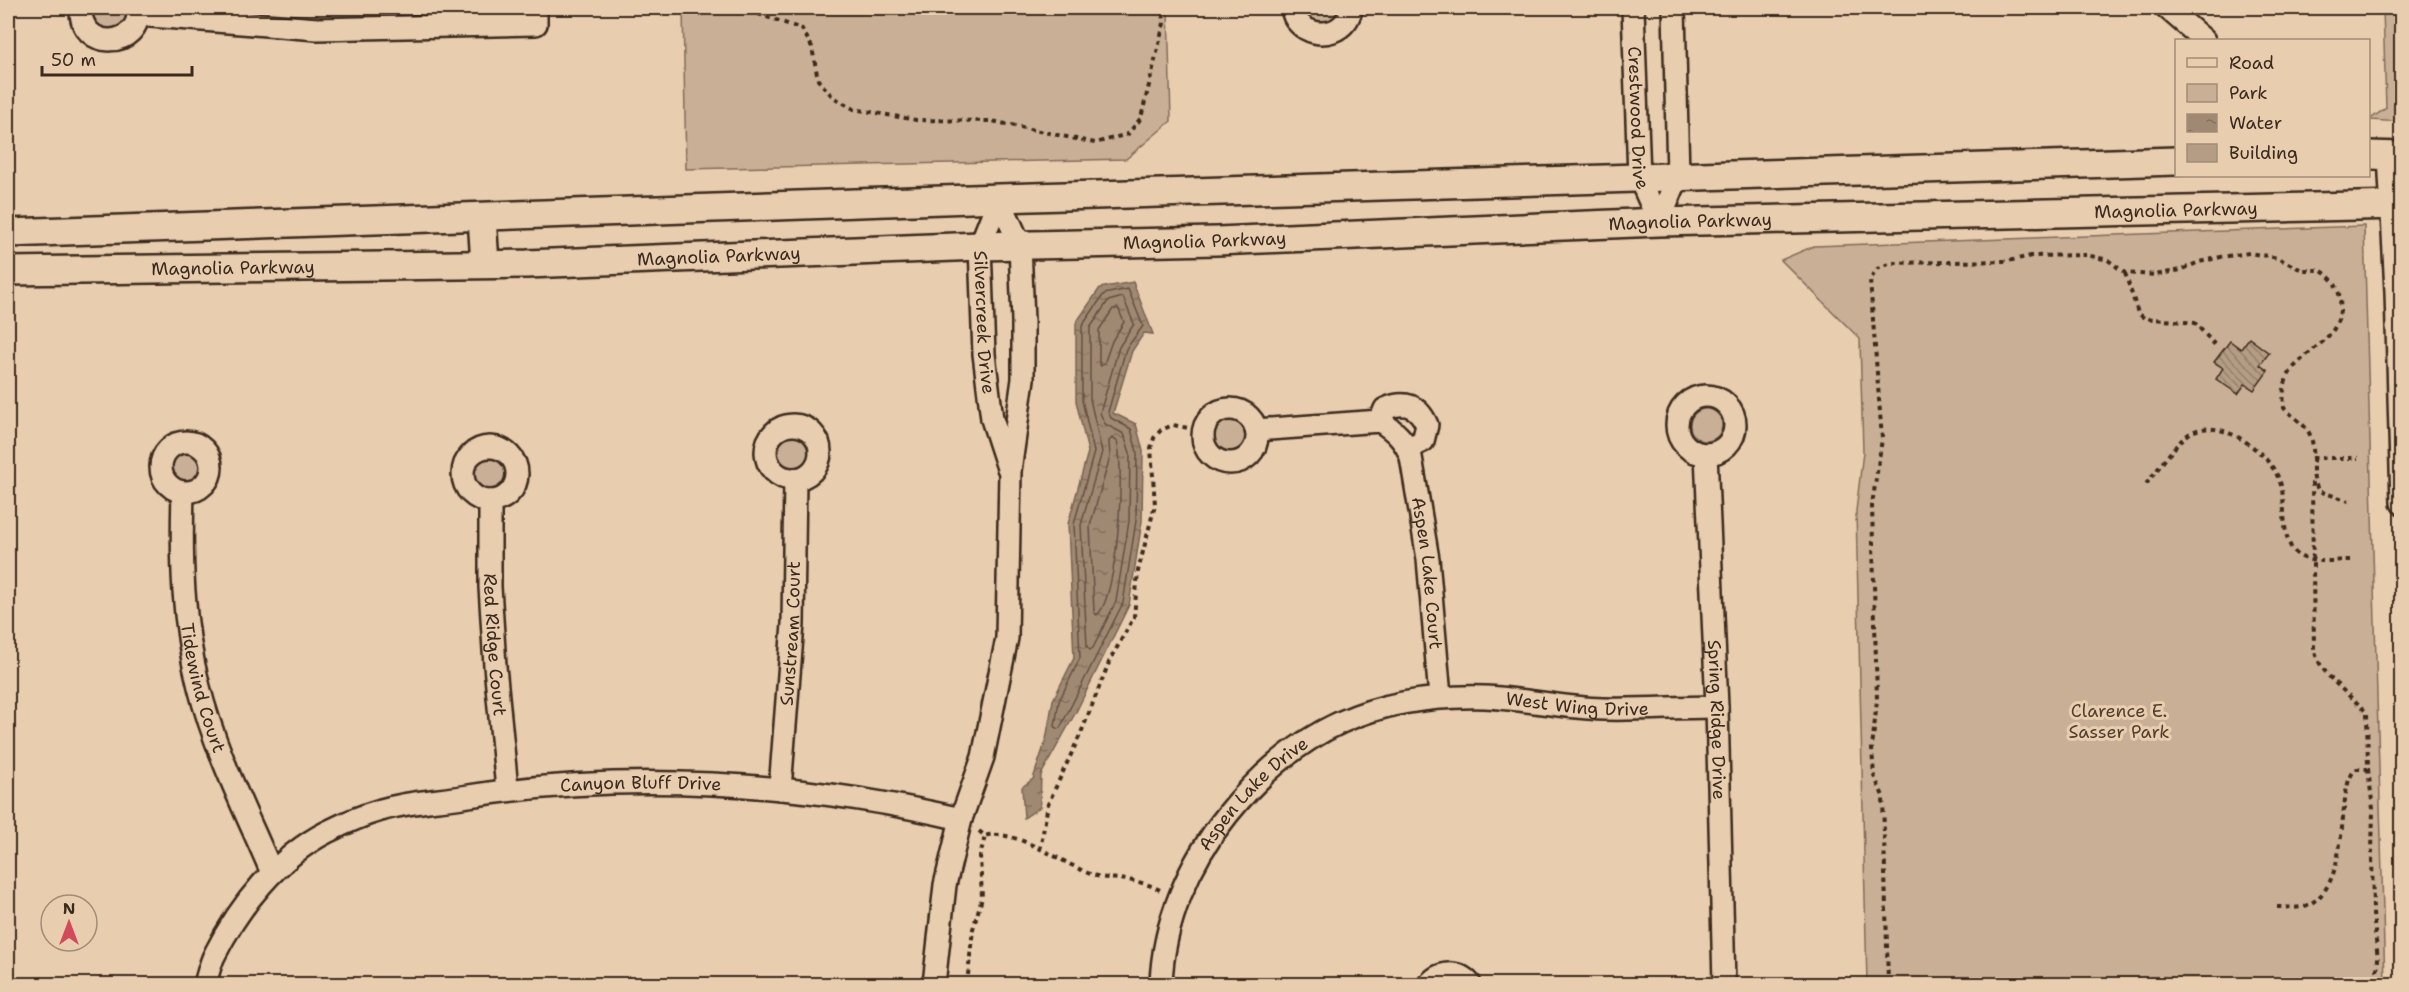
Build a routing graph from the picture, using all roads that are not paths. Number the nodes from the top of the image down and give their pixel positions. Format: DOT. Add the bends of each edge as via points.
graph roads {
  1 [pos="81,8"];
  2 [pos="1292,8"];
  3 [pos="1351,8"];
  4 [pos="1371,8"];
  5 [pos="1633,8"];
  6 [pos="1674,8"];
  7 [pos="2167,8"];
  8 [pos="138,11"];
  9 [pos="536,16"];
  10 [pos="2203,39"];
  11 [pos="2386,156"];
  12 [pos="2175,161"];
  13 [pos="1678,176"];
  14 [pos="1639,177"];
  15 [pos="999,198"];
  16 [pos="2397,205"];
  17 [pos="482,217"];
  18 [pos="1659,222"];
  19 [pos="8,233"];
  20 [pos="1020,245"];
  21 [pos="980,246"];
  22 [pos="485,264"];
  23 [pos="8,271"];
  24 [pos="1380,421"];
  25 [pos="1256,430"];
  26 [pos="1408,448"];
  27 [pos="1706,454"];
  28 [pos="1010,471"];
  29 [pos="795,479"];
  30 [pos="183,492"];
  31 [pos="490,501"];
  32 [pos="2402,503"];
  33 [pos="1440,697"];
  34 [pos="1717,707"];
  35 [pos="507,789"];
  36 [pos="780,789"];
  37 [pos="961,819"];
  38 [pos="272,873"];
  39 [pos="205,984"];
  40 [pos="934,984"];
  41 [pos="1161,984"];
  42 [pos="1429,984"];
  43 [pos="1470,984"];
  44 [pos="1724,984"];
  1 -- 8 [label="street" via="87,30 107,41 128,34"];
  2 -- 3 [label="street" via="1300,25 1325,34 1337,30 1347,20"];
  3 -- 4 [label="street"];
  5 -- 14 [label="street, Crestwood Drive"];
  6 -- 13 [label="street, Crestwood Drive"];
  7 -- 10 [label="street"];
  8 -- 9 [label="street" via="317,29"];
  11 -- 16 [label="street"];
  12 -- 13 [label="main road"];
  13 -- 14 [label="main road"];
  13 -- 18 [label="street, Crestwood Drive"];
  14 -- 15 [label="main road"];
  14 -- 18 [label="street, Crestwood Drive"];
  15 -- 17 [label="main road"];
  15 -- 20 [label="street, Silvercreek Drive"];
  15 -- 21 [label="street, Silvercreek Drive"];
  16 -- 18 [label="main road, Magnolia Parkway"];
  16 -- 32 [label="street"];
  17 -- 19 [label="main road"];
  17 -- 22 [label="main road"];
  18 -- 20 [label="main road, Magnolia Parkway" via="1217,241"];
  20 -- 21 [label="main road, Magnolia Parkway"];
  20 -- 28 [label="street, Silvercreek Drive" via="1023,379"];
  21 -- 22 [label="main road, Magnolia Parkway"];
  21 -- 28 [label="street, Silvercreek Drive" via="984,354 992,419"];
  22 -- 23 [label="main road, Magnolia Parkway"];
  24 -- 25 [label="street"];
  24 -- 26 [label="street" via="1394,430"];
  24 -- 26 [label="street" via="1385,409 1394,405 1407,403 1416,408 1428,425 1423,441"];
  25 -- 25 [label="street" via="1254,447 1234,462 1210,455 1205,448 1203,431 1211,417 1225,409 1241,412"];
  26 -- 33 [label="street, Aspen Lake Court" via="1428,559"];
  27 -- 34 [label="street, Spring Ridge Drive"];
  28 -- 37 [label="street, Silvercreek Drive" via="1007,638 982,757"];
  29 -- 36 [label="street, Sunstream Court" via="793,624"];
  30 -- 38 [label="street, Tidewind Court" via="182,584 199,687 215,740"];
  31 -- 35 [label="street, Red Ridge Court" via="490,587"];
  33 -- 34 [label="street, West Wing Drive" via="1487,697 1602,709"];
  33 -- 41 [label="street, Aspen Lake Drive" via="1369,710 1321,731 1280,758 1246,791 1220,824 1178,898 1166,940"];
  34 -- 44 [label="street, Spring Ridge Drive"];
  35 -- 36 [label="street, Canyon Bluff Drive" via="694,783"];
  35 -- 38 [label="street, Canyon Bluff Drive" via="381,810 326,833"];
  36 -- 37 [label="street, Canyon Bluff Drive" via="901,805"];
  37 -- 40 [label="street" via="945,885"];
  38 -- 39 [label="street, Canyon Bluff Drive" via="214,956"];
  42 -- 43 [label="street" via="1437,976 1447,974 1457,975"];
}
